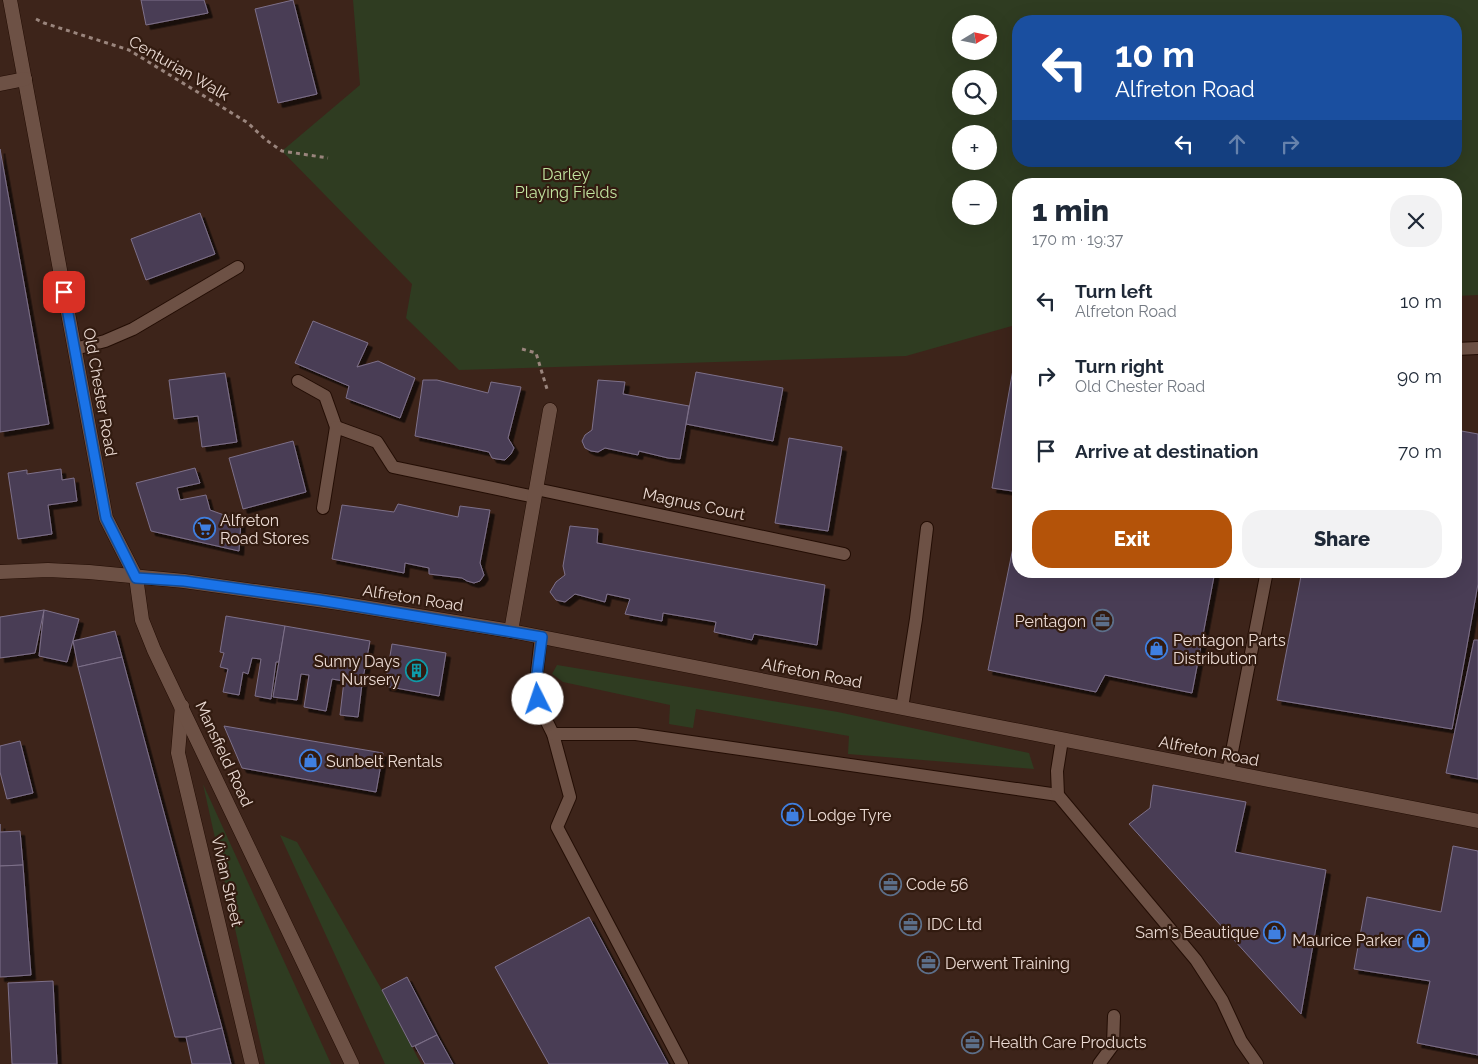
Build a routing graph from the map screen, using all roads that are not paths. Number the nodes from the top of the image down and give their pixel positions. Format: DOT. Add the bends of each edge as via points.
graph roads {
  1 [pos="10,3"];
  2 [pos="25,79"];
  3 [pos="0,84"];
  4 [pos="238,267"];
  5 [pos="1478,348"];
  6 [pos="1462,349"];
  7 [pos="75,350"];
  8 [pos="298,382"];
  9 [pos="550,410"];
  10 [pos="336,427"];
  11 [pos="535,493"];
  12 [pos="323,508"];
  13 [pos="928,528"];
  14 [pos="844,554"];
  15 [pos="0,572"];
  16 [pos="136,578"];
  17 [pos="1266,578"];
  18 [pos="511,631"];
  19 [pos="542,637"];
  20 [pos="182,706"];
  21 [pos="902,708"];
  22 [pos="553,734"];
  23 [pos="1062,740"];
  24 [pos="1228,772"];
  25 [pos="1058,795"];
  26 [pos="1478,821"];
  27 [pos="1114,1016"];
  28 [pos="252,1064"];
  29 [pos="352,1064"];
  30 [pos="682,1064"];
  31 [pos="1099,1064"];
  32 [pos="1257,1064"];
  1 -- 2 [label="street, Old Chester Road"];
  2 -- 3 [label="street"];
  2 -- 7 [label="street, Old Chester Road"];
  4 -- 7 [label="lane" via="133,329"];
  5 -- 6 [label="lane"];
  7 -- 16 [label="street, Old Chester Road" via="106,518"];
  8 -- 10 [label="lane" via="325,396"];
  9 -- 11 [label="street"];
  10 -- 11 [label="lane, Magnus Court" via="377,442 393,467"];
  10 -- 12 [label="lane"];
  11 -- 14 [label="lane, Magnus Court"];
  11 -- 18 [label="street"];
  13 -- 21 [label="lane"];
  15 -- 16 [label="street" via="48,570"];
  16 -- 18 [label="street, Alfreton Road" via="184,581"];
  16 -- 20 [label="street, Mansfield Road" via="142,620"];
  17 -- 24 [label="lane"];
  18 -- 19 [label="street, Alfreton Road"];
  19 -- 21 [label="street, Alfreton Road"];
  19 -- 22 [label="lane" via="535,689"];
  20 -- 28 [label="street, Vivian Street" via="178,753"];
  20 -- 29 [label="street, Mansfield Road"];
  21 -- 23 [label="street, Alfreton Road"];
  22 -- 25 [label="lane" via="636,734"];
  22 -- 30 [label="lane" via="570,797 557,827"];
  23 -- 24 [label="street, Alfreton Road"];
  23 -- 25 [label="lane" via="1057,771"];
  24 -- 26 [label="street, Alfreton Road"];
  25 -- 32 [label="lane" via="1196,960"];
  27 -- 31 [label="lane" via="1113,1045"];
}
